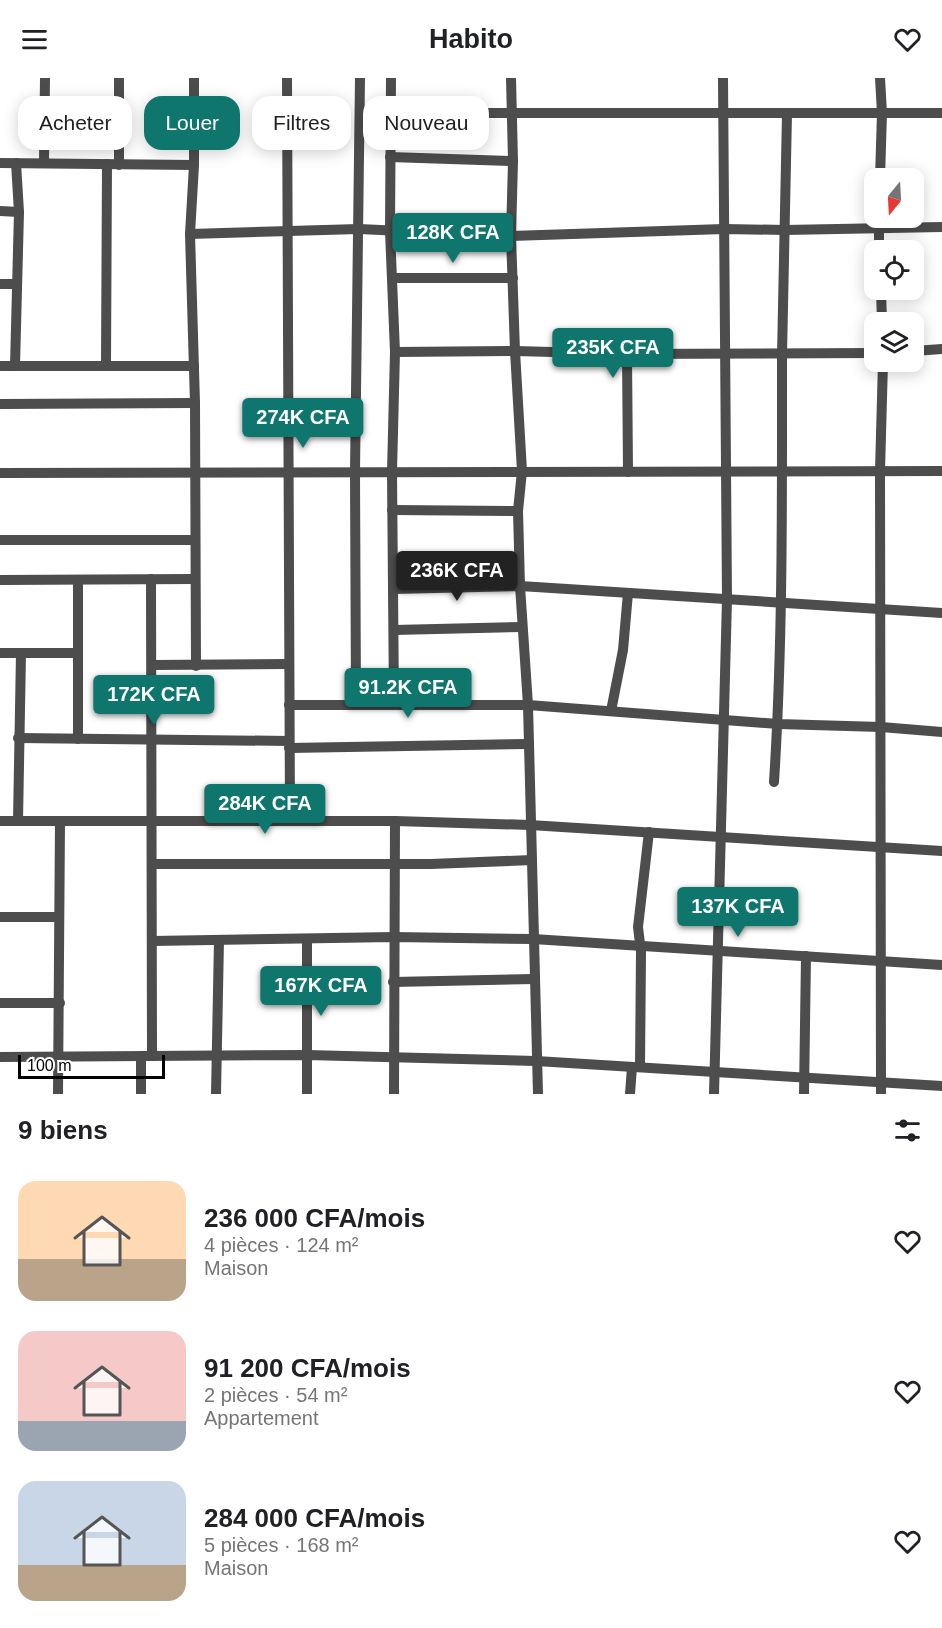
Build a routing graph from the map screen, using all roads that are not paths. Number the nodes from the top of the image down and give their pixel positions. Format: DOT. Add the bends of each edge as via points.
graph roads {
  1 [pos="45,78"];
  2 [pos="119,78"];
  3 [pos="194,78"];
  4 [pos="287,78"];
  5 [pos="360,78"];
  6 [pos="391,78"];
  7 [pos="511,78"];
  8 [pos="723,78"];
  9 [pos="880,78"];
  10 [pos="392,96"];
  11 [pos="489,113"];
  12 [pos="512,113"];
  13 [pos="882,113"];
  14 [pos="942,113"];
  15 [pos="723,114"];
  16 [pos="787,114"];
  17 [pos="390,150"];
  18 [pos="390,158"];
  19 [pos="513,161"];
  20 [pos="0,162"];
  21 [pos="44,162"];
  22 [pos="16,163"];
  23 [pos="106,164"];
  24 [pos="119,165"];
  25 [pos="194,165"];
  26 [pos="880,168"];
  27 [pos="0,211"];
  28 [pos="19,212"];
  29 [pos="864,224"];
  30 [pos="924,226"];
  31 [pos="942,227"];
  32 [pos="359,229"];
  33 [pos="724,229"];
  34 [pos="390,231"];
  35 [pos="785,231"];
  36 [pos="287,232"];
  37 [pos="190,234"];
  38 [pos="511,236"];
  39 [pos="392,278"];
  40 [pos="513,278"];
  41 [pos="0,284"];
  42 [pos="17,284"];
  43 [pos="942,349"];
  44 [pos="924,350"];
  45 [pos="514,351"];
  46 [pos="395,352"];
  47 [pos="782,353"];
  48 [pos="864,353"];
  49 [pos="627,354"];
  50 [pos="724,354"];
  51 [pos="106,365"];
  52 [pos="0,366"];
  53 [pos="15,366"];
  54 [pos="194,366"];
  55 [pos="883,372"];
  56 [pos="195,403"];
  57 [pos="0,404"];
  58 [pos="522,471"];
  59 [pos="880,471"];
  60 [pos="942,471"];
  61 [pos="194,472"];
  62 [pos="289,472"];
  63 [pos="355,472"];
  64 [pos="392,472"];
  65 [pos="628,472"];
  66 [pos="726,472"];
  67 [pos="782,472"];
  68 [pos="0,473"];
  69 [pos="392,510"];
  70 [pos="518,511"];
  71 [pos="0,540"];
  72 [pos="195,540"];
  73 [pos="151,579"];
  74 [pos="194,579"];
  75 [pos="0,580"];
  76 [pos="78,580"];
  77 [pos="520,586"];
  78 [pos="393,589"];
  79 [pos="628,593"];
  80 [pos="727,599"];
  81 [pos="782,603"];
  82 [pos="880,609"];
  83 [pos="942,613"];
  84 [pos="522,627"];
  85 [pos="394,630"];
  86 [pos="0,653"];
  87 [pos="21,653"];
  88 [pos="78,653"];
  89 [pos="288,664"];
  90 [pos="152,665"];
  91 [pos="196,666"];
  92 [pos="394,704"];
  93 [pos="289,705"];
  94 [pos="356,705"];
  95 [pos="528,705"];
  96 [pos="611,711"];
  97 [pos="724,720"];
  98 [pos="778,724"];
  99 [pos="880,727"];
  100 [pos="942,732"];
  101 [pos="18,738"];
  102 [pos="78,739"];
  103 [pos="152,741"];
  104 [pos="528,744"];
  105 [pos="289,745"];
  106 [pos="774,782"];
  107 [pos="0,821"];
  108 [pos="18,821"];
  109 [pos="60,821"];
  110 [pos="151,821"];
  111 [pos="290,821"];
  112 [pos="395,821"];
  113 [pos="530,825"];
  114 [pos="649,832"];
  115 [pos="721,837"];
  116 [pos="881,847"];
  117 [pos="942,851"];
  118 [pos="532,860"];
  119 [pos="152,864"];
  120 [pos="395,864"];
  121 [pos="0,917"];
  122 [pos="58,917"];
  123 [pos="394,937"];
  124 [pos="307,939"];
  125 [pos="533,939"];
  126 [pos="219,940"];
  127 [pos="152,941"];
  128 [pos="640,946"];
  129 [pos="717,951"];
  130 [pos="806,956"];
  131 [pos="881,961"];
  132 [pos="942,965"];
  133 [pos="534,979"];
  134 [pos="393,982"];
  135 [pos="0,1003"];
  136 [pos="60,1003"];
  137 [pos="217,1055"];
  138 [pos="307,1055"];
  139 [pos="59,1056"];
  140 [pos="147,1056"];
  141 [pos="0,1057"];
  142 [pos="394,1057"];
  143 [pos="536,1061"];
  144 [pos="636,1067"];
  145 [pos="714,1072"];
  146 [pos="804,1077"];
  147 [pos="942,1086"];
  148 [pos="881,1088"];
  149 [pos="58,1094"];
  150 [pos="141,1094"];
  151 [pos="216,1094"];
  152 [pos="307,1094"];
  153 [pos="394,1094"];
  154 [pos="538,1094"];
  155 [pos="630,1094"];
  156 [pos="714,1094"];
  157 [pos="804,1094"];
  1 -- 21 [label="street"];
  2 -- 24 [label="street"];
  3 -- 25 [label="street"];
  4 -- 36 [label="street"];
  5 -- 32 [label="street"];
  6 -- 10 [label="street"];
  7 -- 12 [label="street"];
  8 -- 15 [label="street"];
  9 -- 13 [label="street"];
  11 -- 12 [label="street"];
  12 -- 15 [label="street"];
  12 -- 19 [label="street"];
  13 -- 14 [label="street"];
  13 -- 16 [label="street"];
  13 -- 26 [label="street"];
  15 -- 16 [label="street"];
  15 -- 33 [label="street"];
  16 -- 35 [label="street"];
  17 -- 18 [label="street"];
  18 -- 19 [label="street"];
  18 -- 34 [label="street"];
  19 -- 38 [label="street"];
  20 -- 22 [label="street"];
  21 -- 22 [label="street"];
  21 -- 23 [label="street"];
  22 -- 28 [label="street"];
  23 -- 24 [label="street"];
  23 -- 51 [label="street"];
  24 -- 25 [label="street"];
  25 -- 37 [label="street"];
  27 -- 28 [label="street"];
  28 -- 42 [label="street"];
  29 -- 35 [label="street"];
  30 -- 31 [label="street"];
  32 -- 34 [label="street"];
  32 -- 36 [label="street"];
  32 -- 63 [label="street"];
  33 -- 35 [label="street"];
  33 -- 38 [label="street"];
  33 -- 50 [label="street"];
  34 -- 38 [label="street"];
  34 -- 39 [label="street"];
  35 -- 47 [label="street"];
  36 -- 37 [label="street"];
  36 -- 62 [label="street"];
  37 -- 54 [label="street"];
  38 -- 40 [label="street"];
  39 -- 40 [label="street"];
  39 -- 46 [label="street"];
  40 -- 45 [label="street"];
  41 -- 42 [label="street"];
  42 -- 53 [label="street"];
  43 -- 44 [label="street"];
  45 -- 46 [label="street"];
  45 -- 49 [label="street"];
  45 -- 58 [label="street"];
  46 -- 64 [label="street"];
  47 -- 48 [label="street"];
  47 -- 50 [label="street"];
  47 -- 67 [label="street"];
  49 -- 50 [label="street"];
  49 -- 65 [label="street"];
  50 -- 66 [label="street"];
  51 -- 53 [label="street"];
  51 -- 54 [label="street"];
  52 -- 53 [label="street"];
  54 -- 56 [label="street"];
  55 -- 59 [label="street"];
  56 -- 57 [label="street"];
  56 -- 61 [label="street"];
  58 -- 64 [label="street"];
  58 -- 65 [label="street"];
  58 -- 70 [label="street"];
  59 -- 60 [label="street"];
  59 -- 67 [label="street"];
  59 -- 82 [label="street"];
  61 -- 62 [label="street"];
  61 -- 68 [label="street"];
  61 -- 72 [label="street"];
  62 -- 63 [label="street"];
  62 -- 89 [label="street"];
  63 -- 64 [label="street"];
  63 -- 94 [label="street"];
  64 -- 69 [label="street"];
  65 -- 66 [label="street"];
  66 -- 67 [label="street"];
  66 -- 80 [label="street"];
  67 -- 81 [label="street"];
  69 -- 70 [label="street"];
  69 -- 78 [label="street"];
  70 -- 77 [label="street"];
  71 -- 72 [label="street"];
  72 -- 74 [label="street"];
  73 -- 74 [label="street"];
  73 -- 76 [label="street"];
  73 -- 90 [label="street"];
  74 -- 91 [label="street"];
  75 -- 76 [label="street"];
  76 -- 88 [label="street"];
  77 -- 78 [label="street"];
  77 -- 79 [label="street"];
  77 -- 84 [label="street"];
  78 -- 85 [label="street"];
  79 -- 80 [label="street"];
  79 -- 96 [label="street" via="623,650"];
  80 -- 81 [label="street"];
  80 -- 97 [label="street"];
  81 -- 82 [label="street"];
  81 -- 98 [label="street"];
  82 -- 83 [label="street"];
  82 -- 99 [label="street"];
  84 -- 85 [label="street"];
  84 -- 95 [label="street"];
  85 -- 92 [label="street"];
  86 -- 87 [label="street"];
  87 -- 88 [label="street"];
  87 -- 101 [label="street"];
  88 -- 102 [label="street"];
  89 -- 91 [label="street"];
  89 -- 93 [label="street"];
  90 -- 91 [label="street"];
  90 -- 103 [label="street"];
  92 -- 94 [label="street"];
  92 -- 95 [label="street"];
  93 -- 94 [label="street"];
  93 -- 105 [label="street"];
  95 -- 96 [label="street"];
  95 -- 104 [label="street"];
  96 -- 97 [label="street"];
  97 -- 98 [label="street"];
  97 -- 115 [label="street"];
  98 -- 99 [label="street"];
  98 -- 106 [label="street"];
  99 -- 100 [label="street"];
  99 -- 116 [label="street"];
  101 -- 102 [label="street"];
  101 -- 108 [label="street"];
  102 -- 103 [label="street"];
  103 -- 105 [label="street"];
  103 -- 110 [label="street"];
  104 -- 105 [label="street"];
  104 -- 113 [label="street"];
  105 -- 111 [label="street"];
  107 -- 108 [label="street"];
  108 -- 109 [label="street"];
  109 -- 110 [label="street"];
  109 -- 122 [label="street"];
  110 -- 111 [label="street"];
  110 -- 119 [label="street"];
  111 -- 112 [label="street"];
  112 -- 113 [label="street"];
  112 -- 120 [label="street"];
  113 -- 114 [label="street"];
  113 -- 118 [label="street"];
  114 -- 115 [label="street"];
  114 -- 128 [label="street" via="639,906"];
  115 -- 116 [label="street"];
  115 -- 129 [label="street"];
  116 -- 117 [label="street"];
  116 -- 131 [label="street"];
  118 -- 120 [label="street"];
  118 -- 125 [label="street"];
  119 -- 120 [label="street"];
  119 -- 127 [label="street"];
  120 -- 123 [label="street"];
  121 -- 122 [label="street"];
  122 -- 136 [label="street"];
  123 -- 124 [label="street"];
  123 -- 125 [label="street"];
  123 -- 134 [label="street"];
  124 -- 126 [label="street"];
  124 -- 138 [label="street"];
  125 -- 128 [label="street"];
  125 -- 133 [label="street"];
  126 -- 127 [label="street"];
  126 -- 137 [label="street"];
  127 -- 140 [label="street"];
  128 -- 129 [label="street"];
  128 -- 144 [label="street" via="642,1006"];
  129 -- 130 [label="street"];
  129 -- 145 [label="street"];
  130 -- 131 [label="street"];
  130 -- 146 [label="street"];
  131 -- 132 [label="street"];
  131 -- 148 [label="street"];
  133 -- 134 [label="street"];
  133 -- 143 [label="street"];
  134 -- 142 [label="street"];
  135 -- 136 [label="street"];
  136 -- 139 [label="street"];
  137 -- 138 [label="street"];
  137 -- 140 [label="street"];
  137 -- 151 [label="street"];
  138 -- 142 [label="street"];
  138 -- 152 [label="street"];
  139 -- 140 [label="street"];
  139 -- 141 [label="street"];
  139 -- 149 [label="street"];
  140 -- 150 [label="street"];
  142 -- 143 [label="street"];
  142 -- 153 [label="street"];
  143 -- 144 [label="street"];
  143 -- 154 [label="street"];
  144 -- 145 [label="street"];
  144 -- 155 [label="street"];
  145 -- 146 [label="street"];
  145 -- 156 [label="street"];
  146 -- 148 [label="street"];
  146 -- 157 [label="street"];
  147 -- 148 [label="street"];
}
